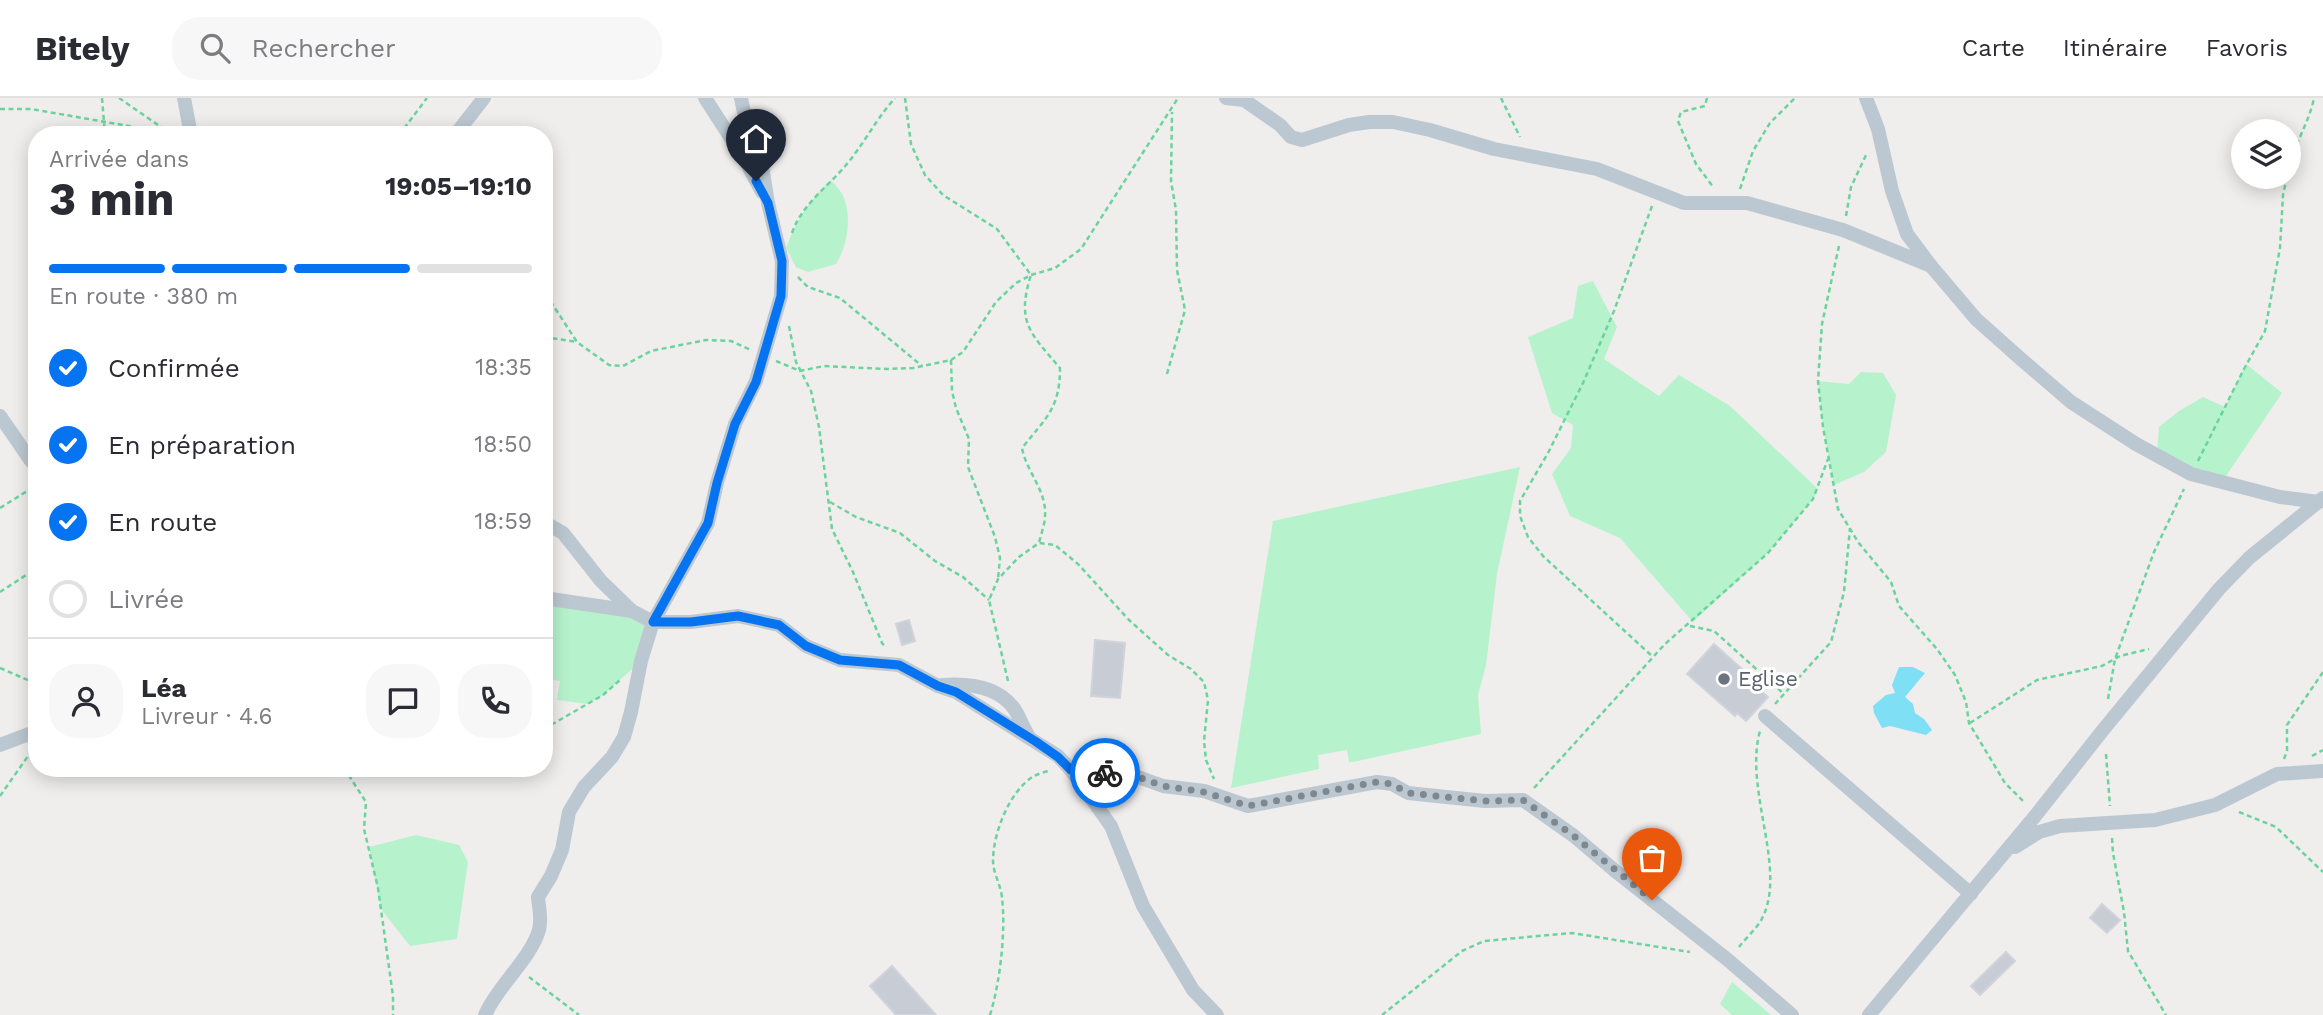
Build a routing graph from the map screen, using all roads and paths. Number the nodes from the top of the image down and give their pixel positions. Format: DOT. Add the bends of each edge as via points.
graph roads {
  1 [pos="103,98"];
  2 [pos="119,98"];
  3 [pos="184,98"];
  4 [pos="427,98"];
  5 [pos="484,98"];
  6 [pos="705,98"];
  7 [pos="741,98"];
  8 [pos="895,98"];
  9 [pos="905,98"];
  10 [pos="1178,98"];
  11 [pos="1226,98"];
  12 [pos="1501,98"];
  13 [pos="1707,98"];
  14 [pos="1795,98"];
  15 [pos="1866,98"];
  16 [pos="2314,98"];
  17 [pos="0,109"];
  18 [pos="1172,109"];
  19 [pos="106,123"];
  20 [pos="106,126"];
  21 [pos="126,126"];
  22 [pos="161,126"];
  23 [pos="189,126"];
  24 [pos="406,126"];
  25 [pos="462,126"];
  26 [pos="1878,129"];
  27 [pos="2301,134"];
  28 [pos="1529,156"];
  29 [pos="2284,189"];
  30 [pos="1657,193"];
  31 [pos="768,203"];
  32 [pos="1729,203"];
  33 [pos="1843,230"];
  34 [pos="782,261"];
  35 [pos="1931,266"];
  36 [pos="1031,275"];
  37 [pos="781,296"];
  38 [pos="553,305"];
  39 [pos="553,338"];
  40 [pos="577,342"];
  41 [pos="764,356"];
  42 [pos="951,360"];
  43 [pos="922,366"];
  44 [pos="800,371"];
  45 [pos="1167,374"];
  46 [pos="0,416"];
  47 [pos="28,457"];
  48 [pos="1829,457"];
  49 [pos="2191,474"];
  50 [pos="28,491"];
  51 [pos="2321,500"];
  52 [pos="828,501"];
  53 [pos="0,508"];
  54 [pos="553,527"];
  55 [pos="1039,543"];
  56 [pos="28,574"];
  57 [pos="998,579"];
  58 [pos="0,592"];
  59 [pos="553,599"];
  60 [pos="989,600"];
  61 [pos="632,611"];
  62 [pos="653,622"];
  63 [pos="1688,626"];
  64 [pos="2176,642"];
  65 [pos="1653,657"];
  66 [pos="2115,659"];
  67 [pos="640,662"];
  68 [pos="899,665"];
  69 [pos="0,668"];
  70 [pos="2323,672"];
  71 [pos="28,680"];
  72 [pos="938,686"];
  73 [pos="1784,694"];
  74 [pos="1013,707"];
  75 [pos="1765,716"];
  76 [pos="1969,723"];
  77 [pos="553,724"];
  78 [pos="2103,730"];
  79 [pos="28,734"];
  80 [pos="1028,737"];
  81 [pos="0,745"];
  82 [pos="2323,750"];
  83 [pos="28,757"];
  84 [pos="2306,759"];
  85 [pos="1071,770"];
  86 [pos="2323,771"];
  87 [pos="2277,774"];
  88 [pos="350,777"];
  89 [pos="0,796"];
  90 [pos="1222,798"];
  91 [pos="1523,800"];
  92 [pos="2215,805"];
  93 [pos="2036,815"];
  94 [pos="2112,824"];
  95 [pos="2001,856"];
  96 [pos="2323,872"];
  97 [pos="1971,894"];
  98 [pos="1695,953"];
  99 [pos="516,967"];
  100 [pos="393,1015"];
  101 [pos="485,1015"];
  102 [pos="579,1015"];
  103 [pos="990,1015"];
  104 [pos="1217,1015"];
  105 [pos="1382,1015"];
  106 [pos="1791,1015"];
  107 [pos="1869,1015"];
  108 [pos="2166,1015"];
  1 -- 19 [label="path"];
  2 -- 22 [label="path"];
  3 -- 23 [label="street"];
  4 -- 24 [label="path"];
  5 -- 25 [label="street"];
  6 -- 31 [label="street"];
  7 -- 31 [label="street" via="761,160"];
  8 -- 34 [label="path" via="846,165 796,222"];
  9 -- 36 [label="path" via="911,144 925,175 943,195 998,229"];
  10 -- 18 [label="path"];
  11 -- 28 [label="street" via="1244,100 1302,140 1359,123 1394,122"];
  12 -- 28 [label="path"];
  13 -- 32 [label="path" via="1705,106 1681,112 1678,121 1696,164"];
  14 -- 32 [label="path" via="1770,123"];
  15 -- 26 [label="street"];
  16 -- 27 [label="path"];
  17 -- 19 [label="path" via="31,109"];
  18 -- 36 [label="path" via="1081,248 1055,268"];
  18 -- 45 [label="path" via="1171,181 1177,270 1185,310"];
  19 -- 20 [label="path"];
  19 -- 21 [label="path"];
  26 -- 33 [label="path" via="1852,187"];
  26 -- 35 [label="street" via="1907,234"];
  28 -- 30 [label="street" via="1597,169"];
  29 -- 49 [label="path" via="2280,247 2265,331"];
  30 -- 32 [label="street" via="1684,203"];
  30 -- 65 [label="path" via="1583,383 1520,501 1528,537 1543,556"];
  31 -- 34 [label="street"];
  32 -- 33 [label="street" via="1747,203"];
  33 -- 35 [label="street"];
  33 -- 48 [label="path" via="1821,336 1818,381"];
  34 -- 37 [label="street"];
  34 -- 43 [label="path" via="808,287 840,298"];
  35 -- 49 [label="street" via="1976,318 2071,402"];
  36 -- 42 [label="path" via="996,302 963,352"];
  36 -- 55 [label="path" via="1023,298 1026,322 1060,368 1060,388 1051,414 1022,448 1043,497 1045,515"];
  37 -- 41 [label="street"];
  37 -- 44 [label="path"];
  38 -- 40 [label="path"];
  39 -- 40 [label="path"];
  40 -- 41 [label="path" via="609,365 623,366 651,351 706,340 731,341"];
  41 -- 44 [label="path"];
  41 -- 62 [label="street" via="735,424 708,523"];
  42 -- 43 [label="path"];
  42 -- 57 [label="path" via="952,391 969,439 968,467 1000,558"];
  43 -- 44 [label="path" via="824,366"];
  44 -- 52 [label="path" via="811,391 819,427"];
  46 -- 47 [label="street"];
  48 -- 63 [label="path" via="1813,499 1791,526"];
  48 -- 76 [label="path" via="1838,509 1891,582 1899,606 1955,676"];
  49 -- 51 [label="street" via="2280,497"];
  49 -- 66 [label="path" via="2154,552"];
  50 -- 53 [label="path"];
  51 -- 64 [label="street" via="2249,558"];
  52 -- 60 [label="path" via="900,533"];
  52 -- 68 [label="path" via="832,529 881,643"];
  54 -- 61 [label="street"];
  55 -- 57 [label="path"];
  55 -- 90 [label="path" via="1055,545 1073,559 1129,620 1204,682 1208,700 1206,760"];
  56 -- 58 [label="path"];
  57 -- 60 [label="path"];
  59 -- 61 [label="street"];
  60 -- 74 [label="path"];
  61 -- 62 [label="street"];
  62 -- 67 [label="street"];
  62 -- 68 [label="street" via="738,616 779,625 806,646 840,660"];
  63 -- 65 [label="path"];
  63 -- 73 [label="path" via="1714,631"];
  64 -- 66 [label="path"];
  64 -- 78 [label="street"];
  65 -- 91 [label="path"];
  66 -- 76 [label="path" via="2037,680"];
  66 -- 78 [label="path"];
  67 -- 77 [label="path" via="603,695"];
  67 -- 99 [label="street" via="624,737 569,812 562,850 537,897 539,931"];
  68 -- 72 [label="street"];
  69 -- 71 [label="path"];
  70 -- 87 [label="path" via="2287,725 2287,751"];
  72 -- 74 [label="street" via="978,686"];
  72 -- 80 [label="street" via="956,692"];
  74 -- 80 [label="street"];
  75 -- 97 [label="street"];
  76 -- 93 [label="path" via="2005,783"];
  78 -- 93 [label="street"];
  78 -- 94 [label="path"];
  79 -- 81 [label="street"];
  80 -- 85 [label="street"];
  82 -- 84 [label="path"];
  83 -- 89 [label="path"];
  85 -- 90 [label="street" via="1138,777"];
  85 -- 103 [label="path" via="1034,776 1015,793 999,829 993,862 1002,897 1002,929 997,993"];
  85 -- 104 [label="street" via="1111,826 1143,906 1193,989"];
  86 -- 87 [label="street"];
  87 -- 92 [label="street"];
  88 -- 100 [label="path" via="366,802 364,828 378,888"];
  90 -- 91 [label="street" via="1248,806 1377,782 1408,793"];
  91 -- 106 [label="street" via="1574,836"];
  92 -- 94 [label="street" via="2155,820"];
  92 -- 96 [label="path" via="2249,814 2276,828"];
  93 -- 95 [label="street"];
  94 -- 95 [label="street" via="2060,826 2039,832"];
  94 -- 108 [label="path" via="2128,951"];
  95 -- 97 [label="street"];
  97 -- 107 [label="street"];
  98 -- 105 [label="path" via="1572,933 1484,941 1462,951"];
  99 -- 101 [label="street"];
  99 -- 102 [label="path"];
}
